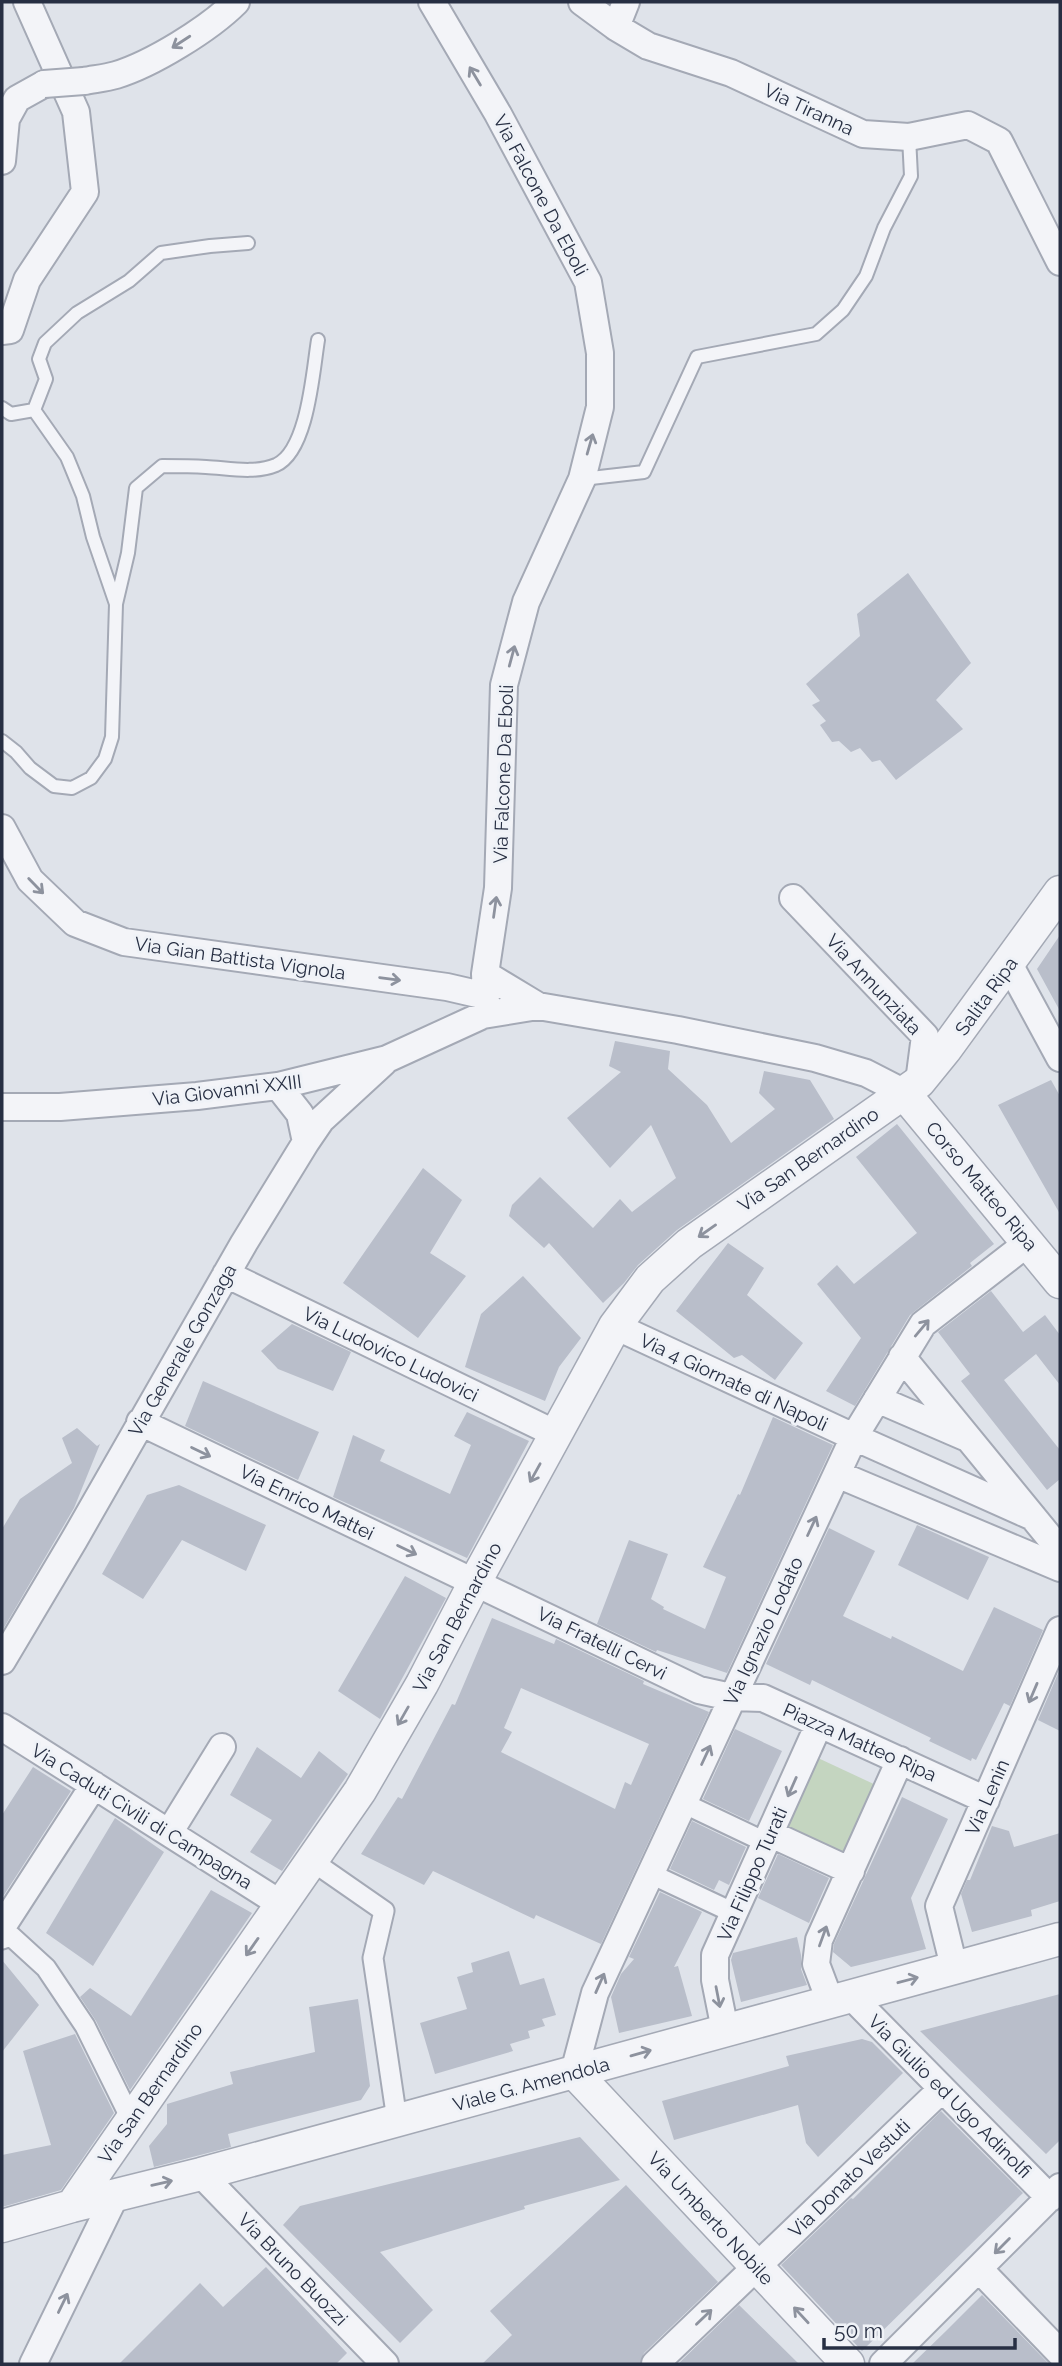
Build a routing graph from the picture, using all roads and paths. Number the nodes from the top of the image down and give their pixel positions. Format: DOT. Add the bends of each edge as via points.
graph roads {
  1 [pos="27,2"];
  2 [pos="236,2"];
  3 [pos="432,2"];
  4 [pos="582,2"];
  5 [pos="626,2"];
  6 [pos="616,27"];
  7 [pos="4,121"];
  8 [pos="909,138"];
  9 [pos="2,160"];
  10 [pos="248,243"];
  11 [pos="1060,262"];
  12 [pos="2,331"];
  13 [pos="318,340"];
  14 [pos="2,408"];
  15 [pos="34,410"];
  16 [pos="582,479"];
  17 [pos="116,604"];
  18 [pos="2,741"];
  19 [pos="2,828"];
  20 [pos="1060,892"];
  21 [pos="793,898"];
  22 [pos="1009,964"];
  23 [pos="485,995"];
  24 [pos="537,1006"];
  25 [pos="1060,1058"];
  26 [pos="387,1059"];
  27 [pos="305,1081"];
  28 [pos="278,1086"];
  29 [pos="911,1087"];
  30 [pos="340,1100"];
  31 [pos="2,1107"];
  32 [pos="304,1159"];
  33 [pos="1029,1242"];
  34 [pos="226,1274"];
  35 [pos="1060,1282"];
  36 [pos="615,1326"];
  37 [pos="902,1356"];
  38 [pos="877,1399"];
  39 [pos="140,1422"];
  40 [pos="556,1434"];
  41 [pos="853,1437"];
  42 [pos="970,1439"];
  43 [pos="837,1474"];
  44 [pos="1033,1517"];
  45 [pos="1060,1550"];
  46 [pos="1060,1568"];
  47 [pos="475,1582"];
  48 [pos="1060,1630"];
  49 [pos="2,1661"];
  50 [pos="731,1697"];
  51 [pos="820,1724"];
  52 [pos="2,1727"];
  53 [pos="222,1748"];
  54 [pos="900,1760"];
  55 [pos="94,1786"];
  56 [pos="986,1800"];
  57 [pos="683,1803"];
  58 [pos="169,1833"];
  59 [pos="769,1838"];
  60 [pos="312,1861"];
  61 [pos="851,1871"];
  62 [pos="651,1874"];
  63 [pos="281,1905"];
  64 [pos="734,1913"];
  65 [pos="2,1927"];
  66 [pos="2,1939"];
  67 [pos="1060,1939"];
  68 [pos="954,1967"];
  69 [pos="840,1998"];
  70 [pos="725,2030"];
  71 [pos="574,2072"];
  72 [pos="942,2089"];
  73 [pos="131,2119"];
  74 [pos="397,2120"];
  75 [pos="201,2174"];
  76 [pos="1055,2192"];
  77 [pos="116,2194"];
  78 [pos="72,2206"];
  79 [pos="2,2226"];
  80 [pos="757,2267"];
  81 [pos="979,2269"];
  82 [pos="1060,2353"];
  83 [pos="40,2361"];
  84 [pos="386,2364"];
  85 [pos="655,2364"];
  86 [pos="848,2364"];
  87 [pos="883,2364"];
  1 -- 12 [label="street" via="76,112 85,192 27,280 10,330"];
  2 -- 7 [label="street, one-way, bridge" via="161,55 116,75 44,84 17,99"];
  16 -- 3 [label="street, Via Falcone Da Eboli, one-way" via="600,407 600,352 588,282"];
  4 -- 6 [label="street, Via Tiranna"];
  5 -- 6 [label="street"];
  6 -- 8 [label="street, Via Tiranna" via="648,46 731,74 863,134"];
  7 -- 9 [label="street"];
  8 -- 11 [label="street, Via Tiranna" via="968,125 999,141"];
  8 -- 16 [label="lane" via="912,176 884,228 866,276 843,310 816,334 697,357 644,472"];
  10 -- 15 [label="lane" via="162,253 130,281 77,313 44,343 39,359 46,379"];
  13 -- 17 [label="lane" via="304,422 278,464 251,470 162,466 136,488"];
  14 -- 15 [label="lane" via="11,414"];
  15 -- 17 [label="lane" via="67,457"];
  23 -- 16 [label="street, Via Falcone Da Eboli, one-way" via="498,888 504,685 526,602"];
  17 -- 18 [label="lane" via="112,737 105,759 91,778 72,788 54,786"];
  19 -- 23 [label="street, Via Gian Battista Vignola, one-way" via="30,880 75,923 124,942"];
  20 -- 22 [label="street, Salita Ripa"];
  21 -- 29 [label="street, Via Annunziata" via="925,1036"];
  22 -- 25 [label="street"];
  22 -- 29 [label="street, Salita Ripa" via="945,1050"];
  23 -- 24 [label="street, Via Gian Battista Vignola"];
  23 -- 24 [label="street, Via Gian Battista Vignola"];
  23 -- 26 [label="street, Via Giovanni XXIII"];
  24 -- 29 [label="street, Via Gian Battista Vignola" via="816,1058"];
  26 -- 27 [label="street, Via Giovanni XXIII"];
  26 -- 30 [label="street, Via Generale Gonzaga"];
  27 -- 28 [label="street, Via Giovanni XXIII"];
  27 -- 30 [label="street"];
  28 -- 31 [label="street, Via Giovanni XXIII" via="60,1107"];
  28 -- 32 [label="street" via="300,1114"];
  29 -- 33 [label="street, Corso Matteo Ripa"];
  29 -- 36 [label="street, Via San Bernardino, one-way" via="689,1244 650,1279"];
  30 -- 32 [label="street, Via Generale Gonzaga" via="321,1119"];
  32 -- 34 [label="street, Via Generale Gonzaga"];
  33 -- 35 [label="street, Corso Matteo Ripa"];
  37 -- 33 [label="street, Via Ignazio Lodato, one-way" via="923,1324"];
  34 -- 39 [label="street, Via Generale Gonzaga"];
  34 -- 40 [label="street, Via Ludovico Ludovici" via="291,1295"];
  36 -- 40 [label="street, Via San Bernardino"];
  36 -- 41 [label="street, Via 4 Giornate di Napoli"];
  37 -- 38 [label="street, Via Ignazio Lodato"];
  37 -- 42 [label="street"];
  38 -- 41 [label="street, Via Ignazio Lodato"];
  38 -- 42 [label="street"];
  39 -- 47 [label="street, Via Enrico Mattei, one-way"];
  39 -- 49 [label="street, Via Generale Gonzaga"];
  40 -- 47 [label="street, Via San Bernardino, one-way"];
  41 -- 43 [label="street, Via Ignazio Lodato"];
  41 -- 44 [label="street, Via 4 Giornate di Napoli"];
  42 -- 44 [label="street"];
  43 -- 46 [label="street"];
  50 -- 43 [label="street, Via Ignazio Lodato, one-way"];
  44 -- 45 [label="street"];
  47 -- 50 [label="street, Via Fratelli Cervi" via="699,1690"];
  47 -- 60 [label="street, Via San Bernardino, one-way" via="360,1791"];
  48 -- 56 [label="street, Via Lenin, one-way"];
  50 -- 51 [label="street, Piazza Matteo Ripa" via="763,1698"];
  57 -- 50 [label="street, Via Ignazio Lodato, one-way"];
  51 -- 54 [label="street, Piazza Matteo Ripa"];
  51 -- 59 [label="street, Via Filippo Turati, one-way"];
  52 -- 55 [label="street, Via Caduti Civili di Campagna"];
  53 -- 58 [label="street"];
  54 -- 56 [label="street, Piazza Matteo Ripa"];
  54 -- 61 [label="street"];
  55 -- 58 [label="street, Via Caduti Civili di Campagna"];
  55 -- 65 [label="street"];
  56 -- 68 [label="street, Via Lenin" via="939,1906"];
  57 -- 59 [label="street"];
  57 -- 62 [label="street, Via Ignazio Lodato"];
  58 -- 63 [label="street, Via Caduti Civili di Campagna"];
  59 -- 61 [label="street"];
  59 -- 64 [label="street, Via Filippo Turati"];
  60 -- 63 [label="street, Via San Bernardino"];
  60 -- 74 [label="street" via="384,1911 373,1958"];
  69 -- 61 [label="street, one-way" via="816,1964 819,1940"];
  62 -- 64 [label="street"];
  71 -- 62 [label="street, Via Ignazio Lodato, one-way" via="595,1993"];
  63 -- 73 [label="street, Via San Bernardino, one-way"];
  64 -- 70 [label="street, Via Filippo Turati, one-way" via="715,1955"];
  66 -- 73 [label="street" via="11,1936 46,1968 85,2026"];
  67 -- 68 [label="street, Viale G. Amendola"];
  69 -- 68 [label="street, Viale G. Amendola, one-way"];
  69 -- 70 [label="street, Viale G. Amendola"];
  69 -- 72 [label="street, Via Giulio ed Ugo Adinolfi"];
  71 -- 70 [label="street, Viale G. Amendola, one-way"];
  71 -- 74 [label="street, Viale G. Amendola"];
  71 -- 80 [label="street, Via Umberto Nobile"];
  72 -- 76 [label="street, Via Giulio ed Ugo Adinolfi"];
  72 -- 80 [label="street, Via Donato Vestuti"];
  73 -- 78 [label="street, Via San Bernardino"];
  74 -- 75 [label="street, Viale G. Amendola"];
  77 -- 75 [label="street, Viale G. Amendola, one-way"];
  75 -- 84 [label="street, Via Bruno Buozzi"];
  76 -- 81 [label="street, one-way"];
  77 -- 78 [label="street, Viale G. Amendola"];
  83 -- 77 [label="street, one-way"];
  78 -- 79 [label="street, Viale G. Amendola"];
  85 -- 80 [label="street, Via Donato Vestuti, one-way"];
  86 -- 80 [label="street, Via Umberto Nobile, one-way"];
  81 -- 82 [label="street"];
  81 -- 87 [label="street"];
}
